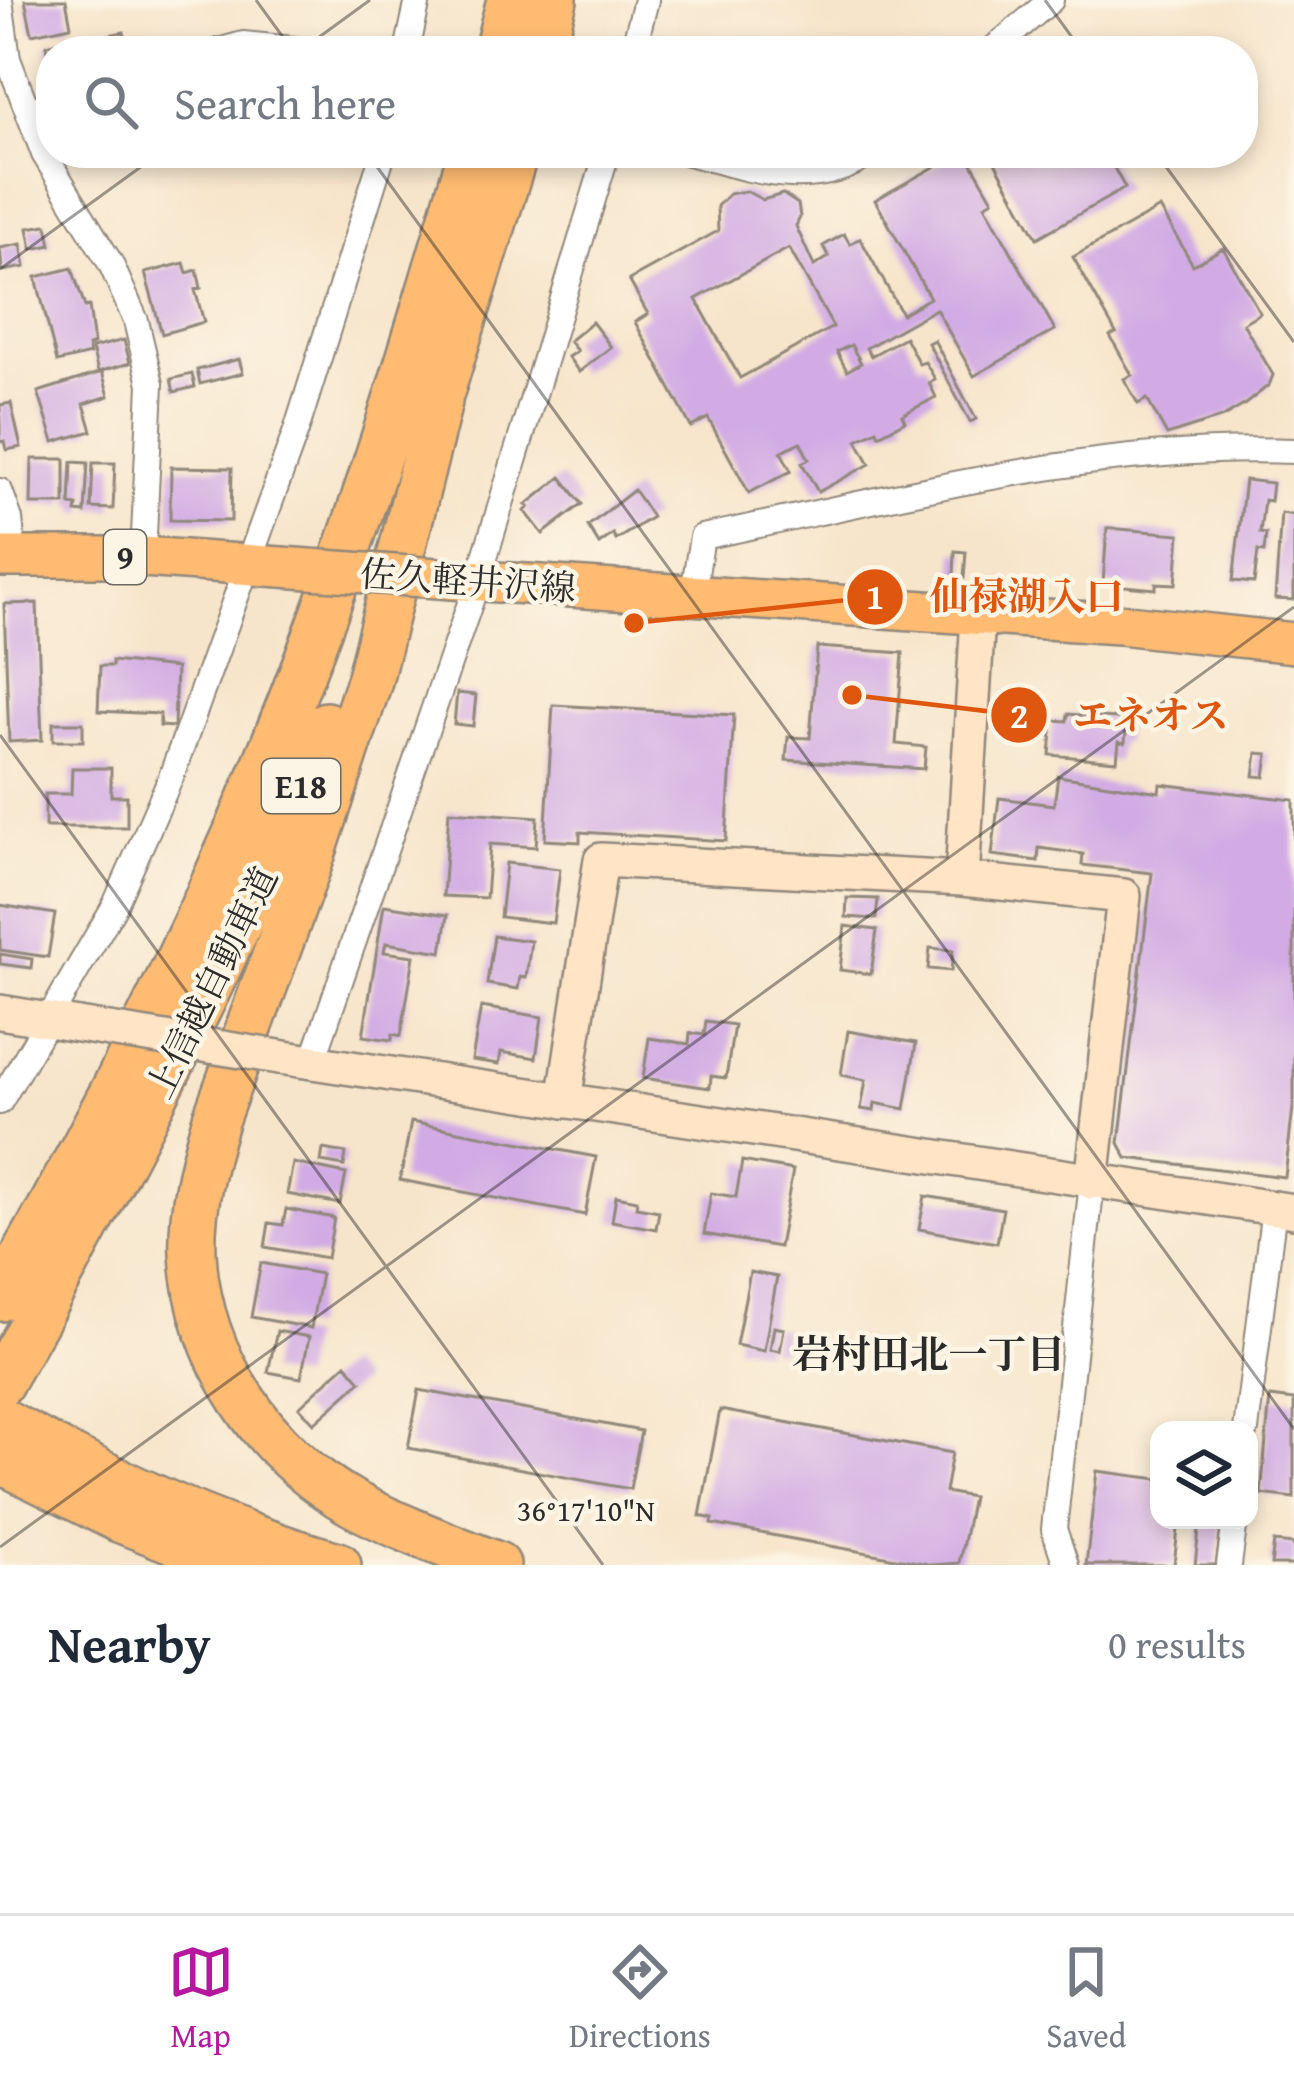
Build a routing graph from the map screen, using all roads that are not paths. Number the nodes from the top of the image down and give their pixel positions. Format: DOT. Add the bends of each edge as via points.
graph roads {
  1 [pos="418,0"];
  2 [pos="510,0"];
  3 [pos="554,0"];
  4 [pos="646,0"];
  5 [pos="1051,0"];
  6 [pos="0,1"];
  7 [pos="410,36"];
  8 [pos="501,36"];
  9 [pos="545,36"];
  10 [pos="637,36"];
  11 [pos="1009,36"];
  12 [pos="36,102"];
  13 [pos="53,168"];
  14 [pos="379,168"];
  15 [pos="466,168"];
  16 [pos="509,168"];
  17 [pos="603,168"];
  18 [pos="743,168"];
  19 [pos="844,168"];
  20 [pos="439,402"];
  21 [pos="1294,451"];
  22 [pos="0,491"];
  23 [pos="7,557"];
  24 [pos="142,557"];
  25 [pos="266,566"];
  26 [pos="465,579"];
  27 [pos="692,598"];
  28 [pos="977,617"];
  29 [pos="1294,643"];
  30 [pos="962,880"];
  31 [pos="0,1012"];
  32 [pos="65,1022"];
  33 [pos="130,1057"];
  34 [pos="295,1060"];
  35 [pos="564,1101"];
  36 [pos="0,1102"];
  37 [pos="1092,1182"];
  38 [pos="1284,1210"];
  39 [pos="0,1274"];
  40 [pos="0,1298"];
  41 [pos="0,1383"];
  42 [pos="1248,1421"];
  43 [pos="7,1444"];
  44 [pos="1234,1529"];
  45 [pos="236,1565"];
  46 [pos="338,1565"];
  47 [pos="497,1565"];
  48 [pos="1066,1565"];
  49 [pos="1229,1565"];
  1 -- 7 [label="street"];
  2 -- 8 [label="highway"];
  3 -- 9 [label="highway"];
  4 -- 10 [label="street"];
  5 -- 11 [label="street"];
  6 -- 12 [label="street" via="8,59"];
  13 -- 24 [label="street" via="111,264 136,320 151,384"];
  14 -- 25 [label="street"];
  15 -- 33 [label="highway, 上信越自動車道 / E18" via="316,637 232,843"];
  16 -- 20 [label="highway, 上信越自動車道 / E18"];
  17 -- 26 [label="street"];
  18 -- 19 [label="street" via="799,177"];
  20 -- 41 [label="highway, 上信越自動車道 / E18" via="356,654 269,863 173,1067"];
  20 -- 47 [label="highway" via="369,681 209,1139 193,1251 199,1297 227,1376 281,1449 352,1503"];
  21 -- 27 [label="street" via="1147,455 702,537"];
  22 -- 23 [label="street" via="10,519"];
  23 -- 24 [label="main road, 佐久軽井沢線 / 9"];
  24 -- 25 [label="main road, 佐久軽井沢線 / 9"];
  25 -- 26 [label="main road, 佐久軽井沢線 / 9, bridge"];
  25 -- 32 [label="street"];
  26 -- 27 [label="main road, 佐久軽井沢線 / 9"];
  26 -- 34 [label="street"];
  27 -- 28 [label="main road, 佐久軽井沢線 / 9"];
  28 -- 29 [label="main road, 佐久軽井沢線 / 9"];
  28 -- 30 [label="street"];
  30 -- 35 [label="street" via="601,860"];
  30 -- 37 [label="street" via="1124,896"];
  31 -- 32 [label="street"];
  32 -- 34 [label="street, bridge"];
  32 -- 36 [label="street"];
  33 -- 39 [label="highway"];
  33 -- 40 [label="highway, 上信越自動車道 / E18"];
  34 -- 35 [label="street"];
  35 -- 37 [label="street"];
  37 -- 38 [label="street"];
  37 -- 48 [label="street" via="1054,1529"];
  38 -- 42 [label="street"];
  43 -- 45 [label="highway" via="119,1519"];
  43 -- 46 [label="highway"];
  44 -- 49 [label="street"];
}
